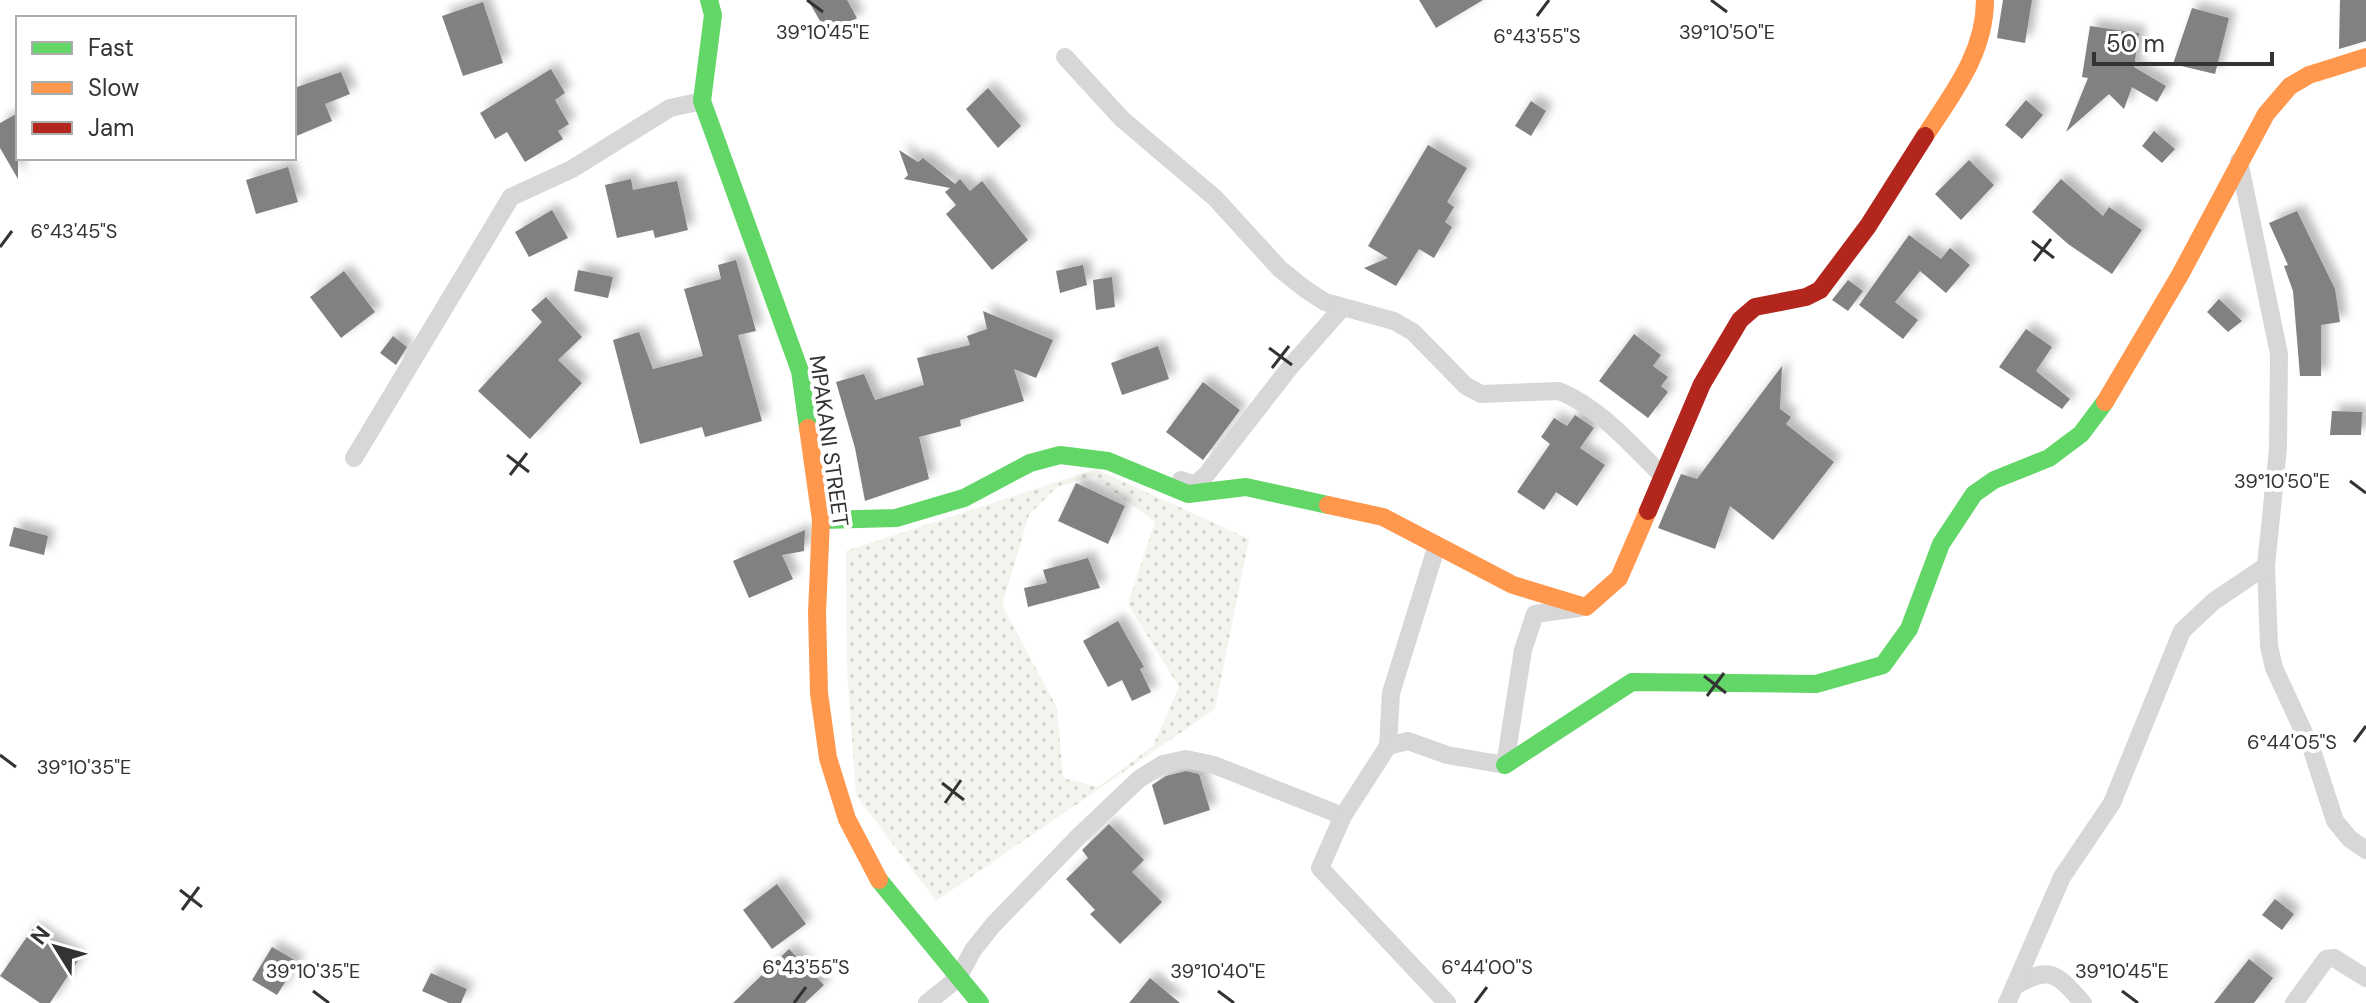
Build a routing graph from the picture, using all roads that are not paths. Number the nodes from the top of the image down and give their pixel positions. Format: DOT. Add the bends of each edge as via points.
graph roads {
  1 [pos="726,0"];
  2 [pos="1985,0"];
  3 [pos="711,7"];
  4 [pos="1065,57"];
  5 [pos="2366,57"];
  6 [pos="702,101"];
  7 [pos="2239,161"];
  8 [pos="1342,308"];
  9 [pos="1049,447"];
  10 [pos="354,458"];
  11 [pos="1661,474"];
  12 [pos="821,520"];
  13 [pos="1437,545"];
  14 [pos="2266,566"];
  15 [pos="1586,607"];
  16 [pos="1388,746"];
  17 [pos="1505,765"];
  18 [pos="1343,816"];
  19 [pos="2366,850"];
  20 [pos="958,978"];
  21 [pos="2366,978"];
  22 [pos="2011,995"];
  23 [pos="927,1003"];
  24 [pos="980,1003"];
  25 [pos="1447,1003"];
  26 [pos="2083,1003"];
  27 [pos="2294,1003"];
  1 -- 3 [label="street"];
  2 -- 11 [label="street" via="1985,23 1974,59 1868,226 1820,290 1755,307 1740,320 1702,384"];
  3 -- 6 [label="street, MPAKANI STREET"];
  4 -- 8 [label="street" via="1122,119 1215,198 1280,269"];
  5 -- 7 [label="street" via="2290,86 2266,114"];
  6 -- 10 [label="street" via="670,108 572,169 511,197"];
  6 -- 12 [label="street, MPAKANI STREET" via="800,371"];
  7 -- 14 [label="street" via="2279,354 2278,448"];
  7 -- 17 [label="street" via="2110,396 2081,434 2049,458 1974,494 1941,544 1909,629 1883,665 1816,684 1632,682"];
  8 -- 9 [label="street" via="1195,485 1108,449"];
  8 -- 11 [label="street" via="1394,321 1413,332 1466,386 1481,394 1559,391 1570,396"];
  11 -- 15 [label="street" via="1619,578"];
  12 -- 13 [label="street" via="896,518 964,498 1030,463 1060,455 1108,461 1188,494 1246,487 1383,517"];
  12 -- 20 [label="street, MPAKANI STREET" via="819,693 828,758 847,819 880,882"];
  13 -- 15 [label="street" via="1513,585"];
  13 -- 16 [label="street" via="1391,693"];
  14 -- 19 [label="street" via="2265,612 2274,668 2312,750 2335,821"];
  14 -- 22 [label="street" via="2214,601 2182,631 2112,803 2062,877"];
  15 -- 17 [label="street" via="1535,614 1523,650"];
  16 -- 17 [label="street" via="1408,741 1447,755"];
  16 -- 18 [label="street"];
  18 -- 20 [label="street" via="1214,765 1186,759 1163,764 1139,779 1023,893 973,950"];
  18 -- 25 [label="street" via="1320,868"];
  20 -- 23 [label="street"];
  20 -- 24 [label="street, MPAKANI STREET"];
  21 -- 27 [label="street" via="2334,958 2326,959"];
  22 -- 26 [label="street" via="2034,975 2045,973 2060,977"];
}
